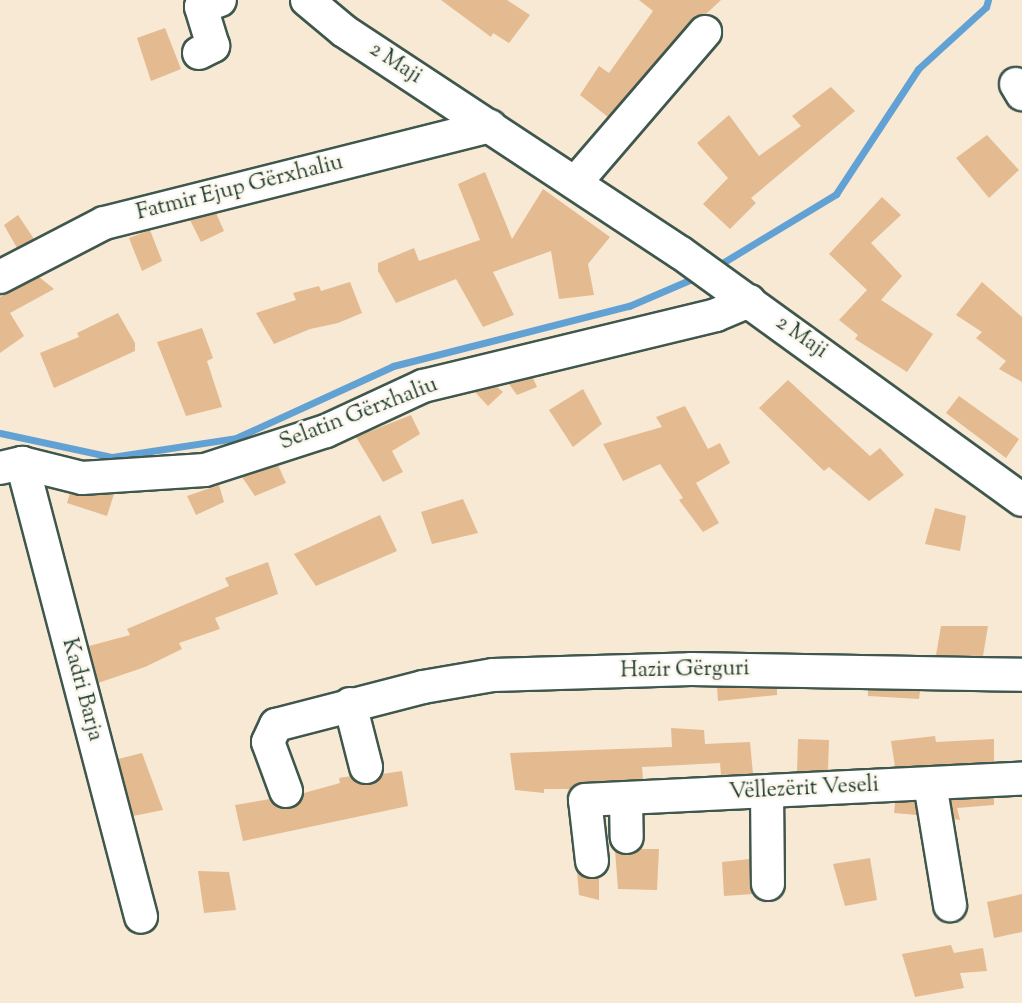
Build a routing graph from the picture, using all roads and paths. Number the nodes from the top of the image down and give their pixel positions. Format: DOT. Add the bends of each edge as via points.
graph roads {
  1 [pos="220,0"];
  2 [pos="307,0"];
  3 [pos="705,32"];
  4 [pos="199,53"];
  5 [pos="490,126"];
  6 [pos="576,182"];
  7 [pos="0,277"];
  8 [pos="737,294"];
  9 [pos="11,466"];
  10 [pos="1022,500"];
  11 [pos="1022,675"];
  12 [pos="350,704"];
  13 [pos="366,767"];
  14 [pos="1022,779"];
  15 [pos="930,784"];
  16 [pos="286,791"];
  17 [pos="767,792"];
  18 [pos="626,798"];
  19 [pos="627,837"];
  20 [pos="592,861"];
  21 [pos="768,884"];
  22 [pos="950,905"];
  23 [pos="141,917"];
  1 -- 4 [label="street" via="201,7 213,46"];
  2 -- 5 [label="street, 2 Maji" via="344,31"];
  3 -- 6 [label="street"];
  5 -- 6 [label="street, 2 Maji"];
  5 -- 7 [label="street, Fatmir Ejup Gërxhaliu" via="104,224"];
  6 -- 8 [label="street, 2 Maji"];
  8 -- 9 [label="street, Selatin Gërxhaliu" via="716,315 423,386 326,431 205,470 82,478"];
  8 -- 10 [label="street, 2 Maji"];
  9 -- 23 [label="street, Kadri Barja"];
  11 -- 12 [label="street, Hazir Gërguri" via="691,669 493,675"];
  12 -- 13 [label="street"];
  12 -- 16 [label="street, Hazir Gërguri" via="276,725 270,731 267,742"];
  14 -- 15 [label="street, Vëllezërit Veseli"];
  15 -- 17 [label="street, Vëllezërit Veseli"];
  15 -- 22 [label="street"];
  17 -- 18 [label="street, Vëllezërit Veseli"];
  17 -- 21 [label="street"];
  18 -- 19 [label="street"];
  18 -- 20 [label="street, Vëllezërit Veseli" via="585,800"];
}
